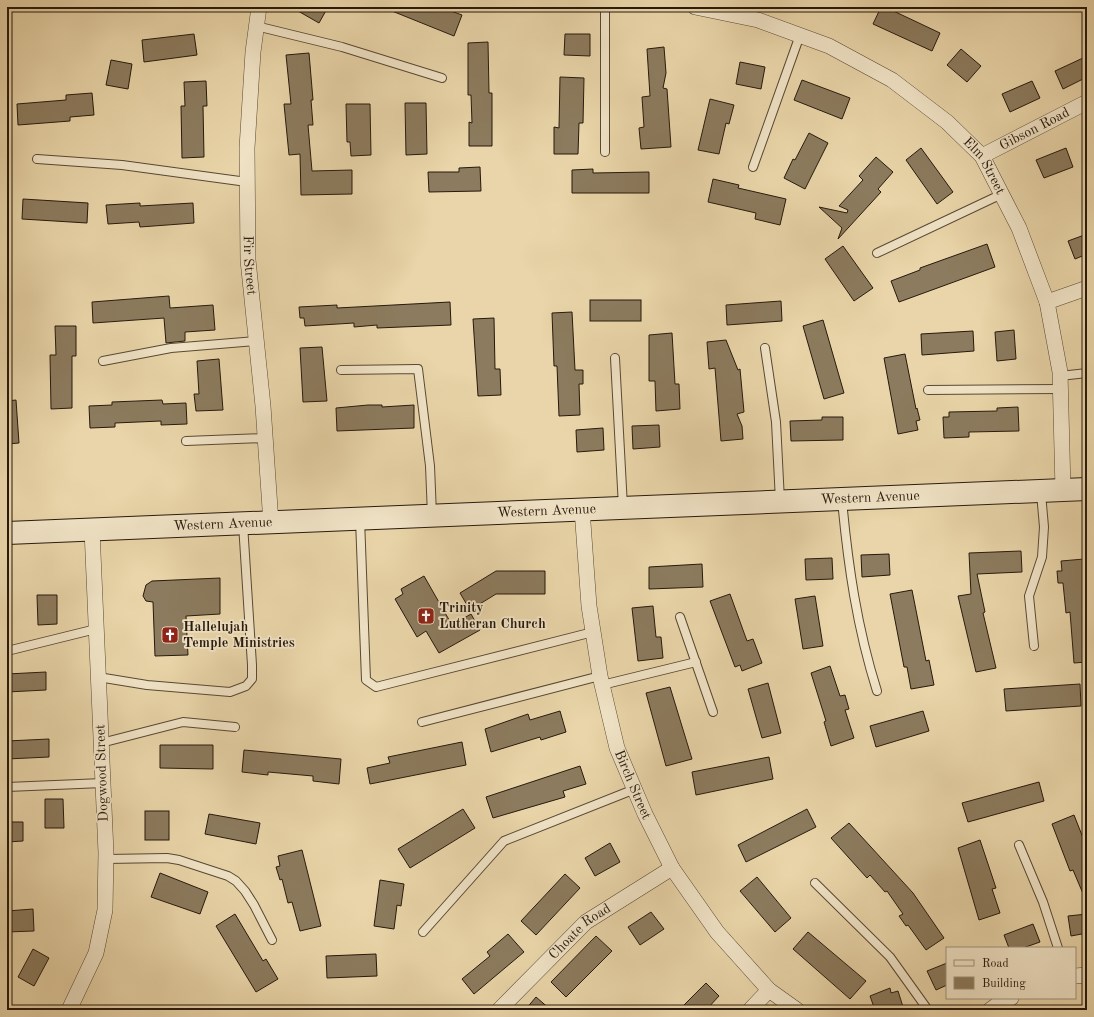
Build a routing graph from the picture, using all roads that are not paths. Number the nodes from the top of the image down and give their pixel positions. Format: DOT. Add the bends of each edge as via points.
graph roads {
  1 [pos="258,7"];
  2 [pos="605,7"];
  3 [pos="695,7"];
  4 [pos="256,26"];
  5 [pos="800,35"];
  6 [pos="442,78"];
  7 [pos="1087,102"];
  8 [pos="605,152"];
  9 [pos="982,156"];
  10 [pos="37,159"];
  11 [pos="752,167"];
  12 [pos="247,182"];
  13 [pos="1002,194"];
  14 [pos="876,253"];
  15 [pos="1087,288"];
  16 [pos="1047,302"];
  17 [pos="256,341"];
  18 [pos="765,348"];
  19 [pos="615,358"];
  20 [pos="103,360"];
  21 [pos="341,370"];
  22 [pos="1087,373"];
  23 [pos="1060,382"];
  24 [pos="928,390"];
  25 [pos="265,438"];
  26 [pos="186,441"];
  27 [pos="1087,489"];
  28 [pos="1063,490"];
  29 [pos="1041,492"];
  30 [pos="842,499"];
  31 [pos="780,502"];
  32 [pos="623,508"];
  33 [pos="582,509"];
  34 [pos="432,516"];
  35 [pos="360,519"];
  36 [pos="271,523"];
  37 [pos="243,524"];
  38 [pos="92,530"];
  39 [pos="7,533"];
  40 [pos="680,617"];
  41 [pos="96,629"];
  42 [pos="593,632"];
  43 [pos="1034,646"];
  44 [pos="7,650"];
  45 [pos="696,662"];
  46 [pos="98,677"];
  47 [pos="601,681"];
  48 [pos="877,691"];
  49 [pos="713,712"];
  50 [pos="422,722"];
  51 [pos="235,727"];
  52 [pos="101,743"];
  53 [pos="103,783"];
  54 [pos="7,787"];
  55 [pos="635,789"];
  56 [pos="1019,845"];
  57 [pos="106,859"];
  58 [pos="672,868"];
  59 [pos="815,883"];
  60 [pos="423,932"];
  61 [pos="272,940"];
  62 [pos="1058,947"];
  63 [pos="1087,975"];
  64 [pos="1076,976"];
  65 [pos="769,990"];
  66 [pos="69,1010"];
  67 [pos="499,1010"];
  68 [pos="750,1010"];
  69 [pos="797,1010"];
  70 [pos="928,1010"];
  1 -- 4 [label="street, Fir Street"];
  2 -- 8 [label="lane"];
  3 -- 5 [label="street, Elm Street" via="758,20"];
  4 -- 6 [label="lane" via="342,47"];
  4 -- 12 [label="street, Fir Street" via="247,141"];
  5 -- 9 [label="street, Elm Street" via="829,46 892,80 947,122"];
  5 -- 11 [label="lane"];
  7 -- 9 [label="street, Gibson Road"];
  9 -- 13 [label="street, Elm Street"];
  10 -- 12 [label="lane" via="122,165"];
  12 -- 17 [label="street, Fir Street" via="248,260"];
  13 -- 14 [label="lane"];
  13 -- 16 [label="street, Elm Street" via="1019,228"];
  15 -- 16 [label="street"];
  16 -- 23 [label="street, Elm Street"];
  17 -- 20 [label="lane" via="171,348"];
  17 -- 25 [label="street, Fir Street"];
  18 -- 31 [label="lane" via="776,422"];
  19 -- 32 [label="lane"];
  21 -- 34 [label="lane" via="418,369 430,466"];
  22 -- 23 [label="lane"];
  23 -- 24 [label="lane"];
  23 -- 28 [label="street, Elm Street"];
  25 -- 26 [label="lane"];
  25 -- 36 [label="street, Fir Street"];
  27 -- 28 [label="main road, Western Avenue"];
  28 -- 29 [label="main road, Western Avenue"];
  29 -- 30 [label="main road, Western Avenue"];
  29 -- 43 [label="lane" via="1044,527 1042,557 1029,596"];
  30 -- 31 [label="main road, Western Avenue"];
  30 -- 48 [label="lane" via="854,600 865,654"];
  31 -- 32 [label="main road, Western Avenue"];
  32 -- 33 [label="main road, Western Avenue"];
  33 -- 34 [label="main road, Western Avenue"];
  33 -- 42 [label="street, Birch Street"];
  34 -- 35 [label="main road, Western Avenue"];
  35 -- 36 [label="main road, Western Avenue"];
  35 -- 42 [label="lane" via="366,680 376,687"];
  36 -- 37 [label="main road, Western Avenue"];
  37 -- 38 [label="main road, Western Avenue"];
  37 -- 46 [label="lane" via="252,665 252,679 246,686 230,692 147,685"];
  38 -- 39 [label="main road, Western Avenue"];
  38 -- 41 [label="street, Dogwood Street"];
  40 -- 45 [label="lane"];
  41 -- 44 [label="lane"];
  41 -- 46 [label="street, Dogwood Street"];
  42 -- 47 [label="street, Birch Street"];
  45 -- 47 [label="lane"];
  45 -- 49 [label="lane"];
  46 -- 52 [label="street, Dogwood Street"];
  47 -- 50 [label="lane"];
  47 -- 55 [label="street, Birch Street" via="616,748"];
  51 -- 52 [label="lane" via="183,722"];
  52 -- 53 [label="street, Dogwood Street"];
  53 -- 54 [label="lane"];
  53 -- 57 [label="street, Dogwood Street"];
  55 -- 58 [label="street, Birch Street"];
  55 -- 60 [label="lane" via="504,841"];
  56 -- 62 [label="lane" via="1043,902"];
  57 -- 61 [label="lane" via="173,859 228,876 245,891"];
  57 -- 66 [label="street, Dogwood Street" via="105,910 96,953"];
  58 -- 65 [label="street, Birch Street" via="717,932"];
  58 -- 67 [label="street, Choate Road" via="586,922"];
  59 -- 70 [label="lane" via="890,957"];
  63 -- 64 [label="street"];
  65 -- 68 [label="street"];
  65 -- 69 [label="street, Birch Street"];
}
